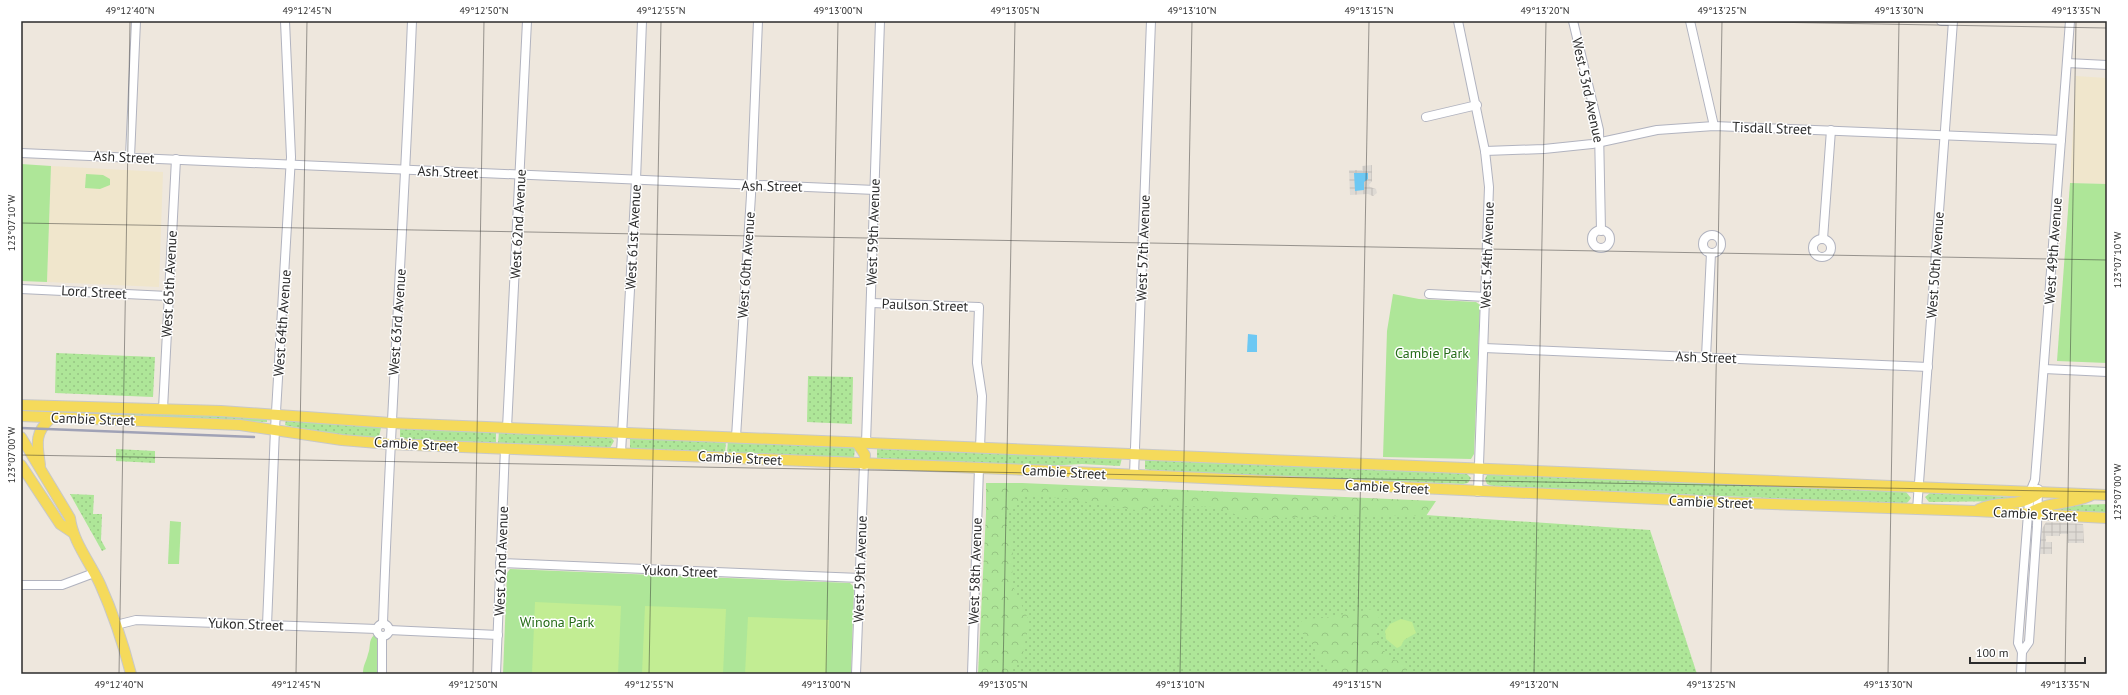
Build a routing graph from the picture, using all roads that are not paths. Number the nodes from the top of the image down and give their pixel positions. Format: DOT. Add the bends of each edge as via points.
graph roads {
  1 [pos="136,21"];
  2 [pos="284,21"];
  3 [pos="412,21"];
  4 [pos="527,21"];
  5 [pos="642,21"];
  6 [pos="758,21"];
  7 [pos="880,21"];
  8 [pos="1151,21"];
  9 [pos="1458,21"];
  10 [pos="1574,21"];
  11 [pos="1690,21"];
  12 [pos="1941,21"];
  13 [pos="1952,21"];
  14 [pos="2070,21"];
  15 [pos="2067,63"];
  16 [pos="2107,65"];
  17 [pos="1477,104"];
  18 [pos="1426,117"];
  19 [pos="1714,126"];
  20 [pos="1831,130"];
  21 [pos="1944,134"];
  22 [pos="2061,140"];
  23 [pos="1600,142"];
  24 [pos="1485,151"];
  25 [pos="21,152"];
  26 [pos="130,158"];
  27 [pos="176,160"];
  28 [pos="291,165"];
  29 [pos="406,170"];
  30 [pos="521,175"];
  31 [pos="636,180"];
  32 [pos="751,185"];
  33 [pos="875,190"];
  34 [pos="1601,231"];
  35 [pos="1823,239"];
  36 [pos="1711,253"];
  37 [pos="21,289"];
  38 [pos="1429,294"];
  39 [pos="168,296"];
  40 [pos="1486,297"];
  41 [pos="871,303"];
  42 [pos="1484,348"];
  43 [pos="1706,357"];
  44 [pos="1928,367"];
  45 [pos="2044,369"];
  46 [pos="2107,372"];
  47 [pos="21,405"];
  48 [pos="163,409"];
  49 [pos="276,414"];
  50 [pos="21,416"];
  51 [pos="51,418"];
  52 [pos="391,423"];
  53 [pos="507,428"];
  54 [pos="275,429"];
  55 [pos="622,433"];
  56 [pos="21,437"];
  57 [pos="736,437"];
  58 [pos="866,443"];
  59 [pos="390,444"];
  60 [pos="505,448"];
  61 [pos="980,448"];
  62 [pos="621,453"];
  63 [pos="1135,454"];
  64 [pos="865,460"];
  65 [pos="21,465"];
  66 [pos="980,468"];
  67 [pos="1479,468"];
  68 [pos="40,469"];
  69 [pos="1134,475"];
  70 [pos="1919,486"];
  71 [pos="1478,492"];
  72 [pos="2032,495"];
  73 [pos="2093,495"];
  74 [pos="2107,495"];
  75 [pos="1918,510"];
  76 [pos="1976,510"];
  77 [pos="2034,512"];
  78 [pos="2107,518"];
  79 [pos="72,532"];
  80 [pos="500,563"];
  81 [pos="94,573"];
  82 [pos="860,578"];
  83 [pos="21,585"];
  84 [pos="116,625"];
  85 [pos="267,625"];
  86 [pos="381,630"];
  87 [pos="498,635"];
  88 [pos="131,674"];
  89 [pos="382,674"];
  90 [pos="496,674"];
  91 [pos="856,674"];
  92 [pos="972,674"];
  93 [pos="2021,674"];
  1 -- 26 [label="street"];
  2 -- 28 [label="street, West 64th Avenue"];
  3 -- 29 [label="street, West 63rd Avenue"];
  4 -- 30 [label="street, West 62nd Avenue"];
  5 -- 31 [label="street, West 61st Avenue"];
  6 -- 32 [label="street, West 60th Avenue"];
  7 -- 33 [label="street, West 59th Avenue"];
  8 -- 63 [label="street, West 57th Avenue"];
  9 -- 17 [label="street, West 54th Avenue"];
  10 -- 23 [label="street, West 53rd Avenue"];
  11 -- 19 [label="street"];
  12 -- 13 [label="street"];
  13 -- 21 [label="street, West 50th Avenue"];
  14 -- 15 [label="street, West 49th Avenue"];
  15 -- 16 [label="street"];
  15 -- 22 [label="street, West 49th Avenue"];
  17 -- 18 [label="street"];
  17 -- 24 [label="street, West 54th Avenue"];
  19 -- 20 [label="street, Tisdall Street"];
  19 -- 23 [label="street, Tisdall Street" via="1657,130"];
  20 -- 21 [label="street, Tisdall Street"];
  20 -- 35 [label="street"];
  21 -- 22 [label="street, Tisdall Street"];
  21 -- 44 [label="street, West 50th Avenue"];
  22 -- 45 [label="street, West 49th Avenue"];
  23 -- 24 [label="street, Tisdall Street" via="1544,149"];
  23 -- 34 [label="street, West 53rd Avenue"];
  24 -- 40 [label="street, West 54th Avenue" via="1489,215"];
  25 -- 26 [label="street, Ash Street"];
  26 -- 27 [label="street, Ash Street"];
  27 -- 28 [label="street, Ash Street"];
  27 -- 39 [label="street, West 65th Avenue"];
  28 -- 29 [label="street, Ash Street"];
  28 -- 49 [label="street, West 64th Avenue"];
  29 -- 30 [label="street, Ash Street"];
  29 -- 52 [label="street, West 63rd Avenue"];
  30 -- 31 [label="street, Ash Street"];
  30 -- 53 [label="street, West 62nd Avenue"];
  31 -- 32 [label="street, Ash Street"];
  31 -- 55 [label="street, West 61st Avenue"];
  32 -- 33 [label="street, Ash Street"];
  32 -- 57 [label="street, West 60th Avenue"];
  33 -- 41 [label="street, West 59th Avenue"];
  36 -- 43 [label="street"];
  37 -- 39 [label="street, Lord Street"];
  38 -- 40 [label="street"];
  39 -- 48 [label="street, West 65th Avenue"];
  40 -- 42 [label="street, West 54th Avenue"];
  41 -- 58 [label="street, West 59th Avenue"];
  41 -- 61 [label="street, Paulson Street" via="979,307 978,363 982,396"];
  42 -- 43 [label="street, Ash Street"];
  42 -- 67 [label="street, West 54th Avenue"];
  43 -- 44 [label="street, Ash Street"];
  44 -- 70 [label="street, West 50th Avenue"];
  45 -- 46 [label="street"];
  45 -- 72 [label="street, West 49th Avenue"];
  47 -- 48 [label="main road, Cambie Street"];
  48 -- 49 [label="main road, Cambie Street"];
  49 -- 52 [label="main road, Cambie Street"];
  49 -- 54 [label="street, West 64th Avenue"];
  50 -- 51 [label="main road, Cambie Street"];
  51 -- 54 [label="main road, Cambie Street"];
  51 -- 68 [label="main road" via="40,429"];
  52 -- 53 [label="main road, Cambie Street"];
  52 -- 59 [label="street, West 63rd Avenue"];
  53 -- 55 [label="main road, Cambie Street"];
  54 -- 59 [label="main road, Cambie Street"];
  54 -- 85 [label="street, West 64th Avenue"];
  55 -- 57 [label="main road, Cambie Street"];
  55 -- 62 [label="street, West 61st Avenue"];
  56 -- 68 [label="main road"];
  57 -- 58 [label="main road, Cambie Street"];
  58 -- 61 [label="main road, Cambie Street"];
  58 -- 64 [label="main road"];
  58 -- 64 [label="main road"];
  59 -- 60 [label="main road, Cambie Street"];
  59 -- 86 [label="street, West 63rd Avenue"];
  60 -- 62 [label="main road, Cambie Street"];
  60 -- 80 [label="street, West 62nd Avenue"];
  61 -- 63 [label="main road, Cambie Street"];
  62 -- 64 [label="main road, Cambie Street"];
  63 -- 67 [label="main road, Cambie Street"];
  63 -- 69 [label="street, West 57th Avenue"];
  64 -- 66 [label="main road, Cambie Street"];
  64 -- 82 [label="street, West 59th Avenue"];
  65 -- 79 [label="main road" via="60,524"];
  66 -- 69 [label="main road, Cambie Street"];
  66 -- 92 [label="street, West 58th Avenue"];
  67 -- 70 [label="main road, Cambie Street"];
  67 -- 71 [label="street, West 54th Avenue"];
  68 -- 79 [label="main road" via="70,518"];
  69 -- 71 [label="main road, Cambie Street"];
  70 -- 72 [label="main road, Cambie Street"];
  70 -- 75 [label="street, West 50th Avenue"];
  71 -- 75 [label="main road, Cambie Street"];
  72 -- 73 [label="main road, Cambie Street"];
  72 -- 76 [label="main road"];
  72 -- 77 [label="street, West 49th Avenue"];
  72 -- 77 [label="street, West 49th Avenue"];
  73 -- 74 [label="main road, Cambie Street"];
  73 -- 77 [label="main road" via="2077,502"];
  75 -- 76 [label="main road, Cambie Street"];
  76 -- 77 [label="main road, Cambie Street"];
  77 -- 78 [label="main road, Cambie Street"];
  77 -- 93 [label="street, West 49th Avenue" via="2018,643 2022,652"];
  79 -- 81 [label="main road"];
  80 -- 82 [label="street, Yukon Street"];
  80 -- 87 [label="street, West 62nd Avenue"];
  81 -- 83 [label="street" via="62,585"];
  81 -- 84 [label="main road"];
  82 -- 91 [label="street, West 59th Avenue"];
  84 -- 85 [label="street, Yukon Street" via="136,620"];
  84 -- 88 [label="main road"];
  85 -- 86 [label="street, Yukon Street"];
  86 -- 87 [label="street" via="388,634 389,630"];
  86 -- 89 [label="street, West 63rd Avenue"];
  87 -- 90 [label="street, West 62nd Avenue"];
}
